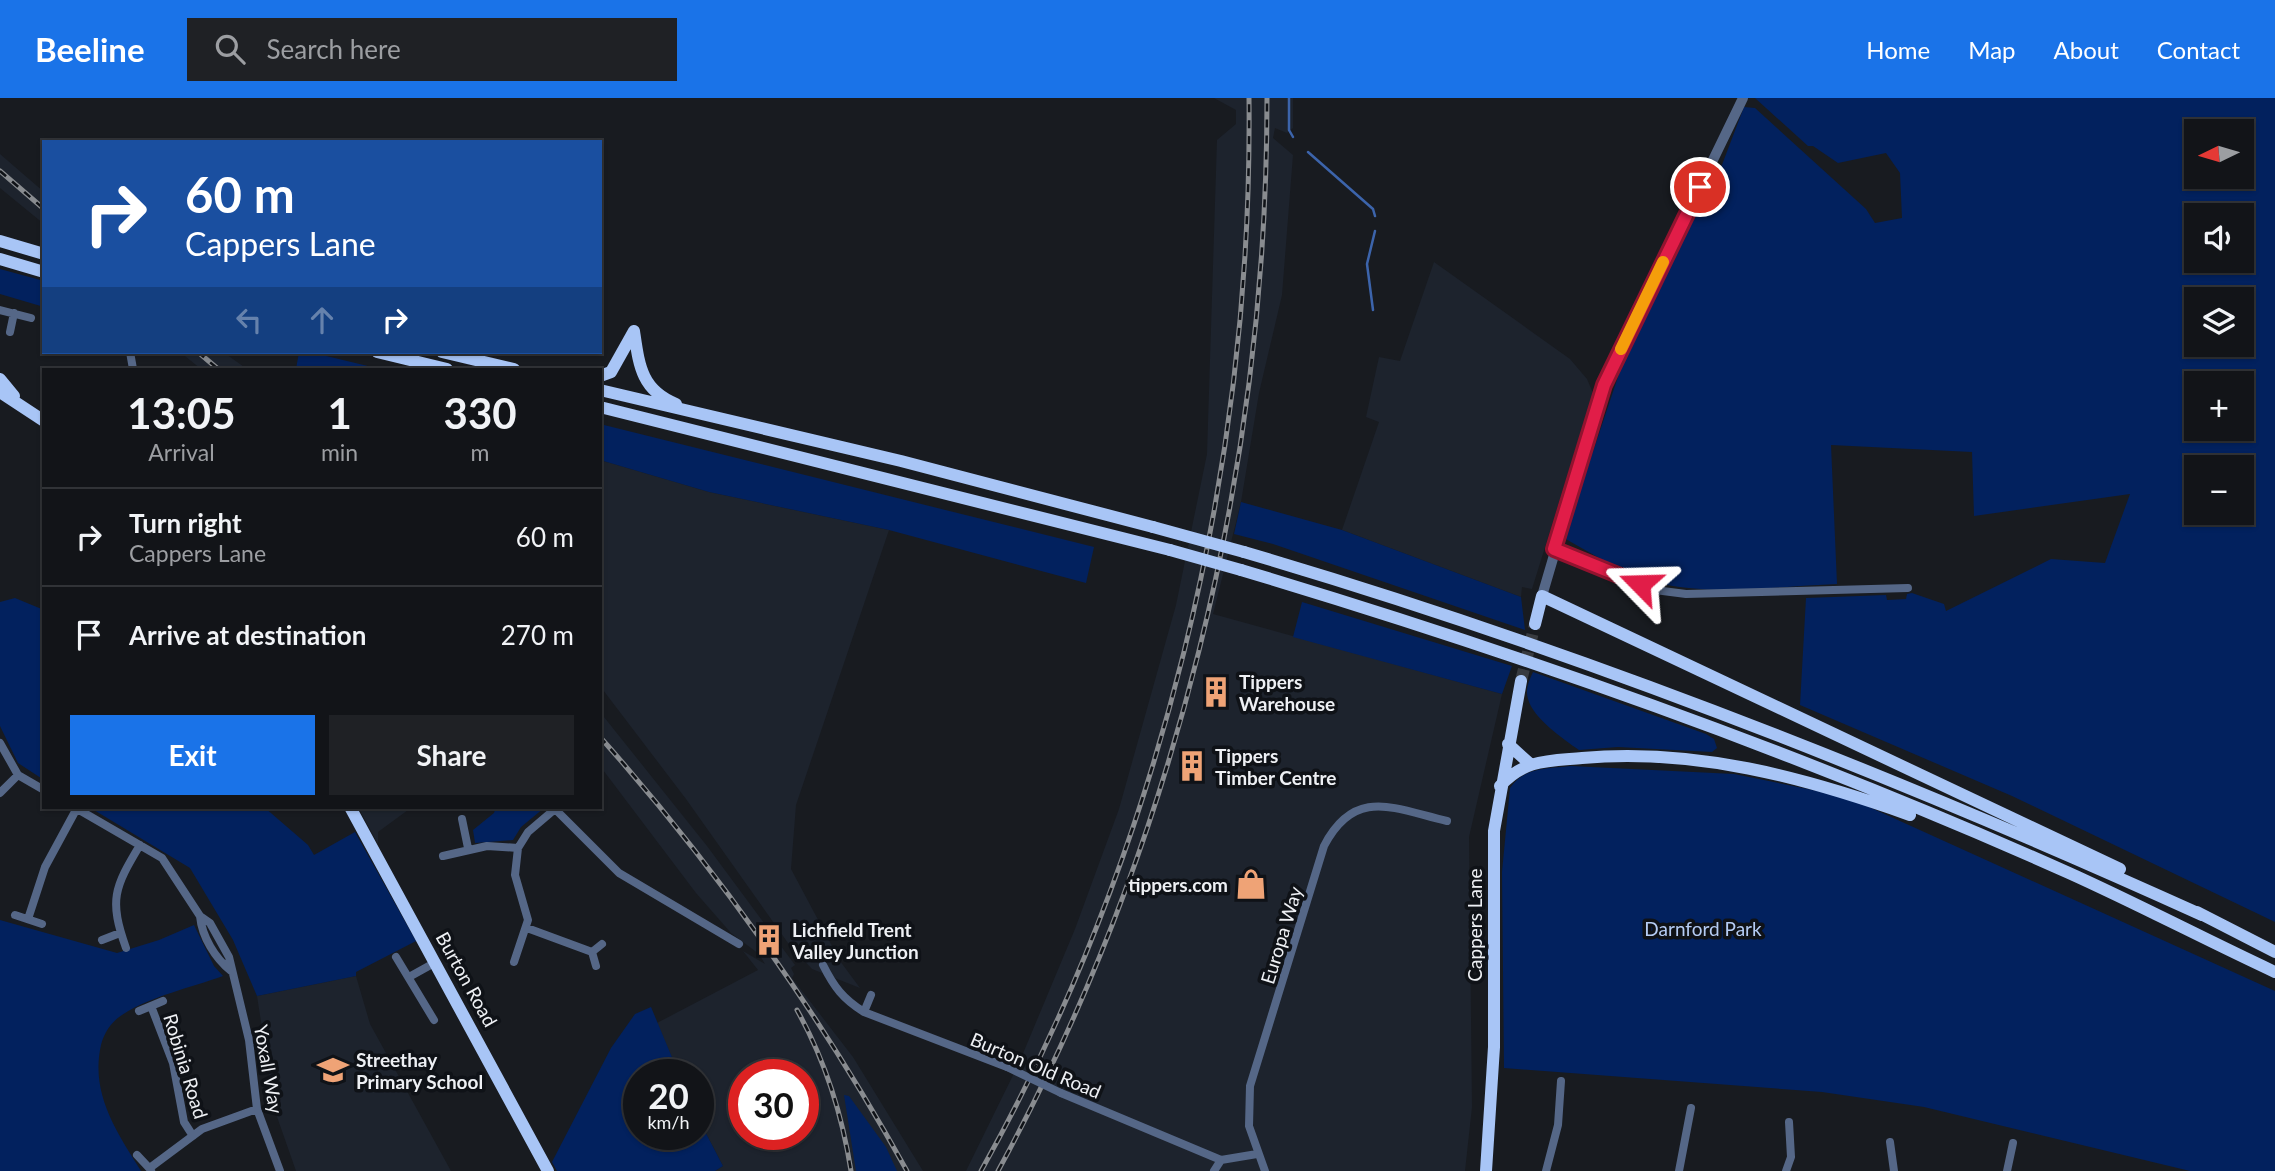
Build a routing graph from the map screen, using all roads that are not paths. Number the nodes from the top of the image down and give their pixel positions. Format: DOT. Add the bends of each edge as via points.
graph roads {
  1 [pos="1740,100"];
  2 [pos="0,241"];
  3 [pos="42,253"];
  4 [pos="0,259"];
  5 [pos="42,271"];
  6 [pos="0,310"];
  7 [pos="14,313"];
  8 [pos="31,318"];
  9 [pos="10,332"];
  10 [pos="385,354"];
  11 [pos="450,354"];
  12 [pos="443,368"];
  13 [pos="510,368"];
  14 [pos="602,375"];
  15 [pos="0,379"];
  16 [pos="602,390"];
  17 [pos="0,392"];
  18 [pos="18,401"];
  19 [pos="602,408"];
  20 [pos="712,418"];
  21 [pos="42,419"];
  22 [pos="1554,549"];
  23 [pos="1908,588"];
  24 [pos="1542,596"];
  25 [pos="1535,624"];
  26 [pos="1521,681"];
  27 [pos="0,743"];
  28 [pos="1507,744"];
  29 [pos="1530,763"];
  30 [pos="18,775"];
  31 [pos="1500,786"];
  32 [pos="42,789"];
  33 [pos="0,793"];
  34 [pos="75,809"];
  35 [pos="78,809"];
  36 [pos="351,809"];
  37 [pos="553,809"];
  38 [pos="555,809"];
  39 [pos="462,819"];
  40 [pos="1447,821"];
  41 [pos="140,845"];
  42 [pos="468,848"];
  43 [pos="518,848"];
  44 [pos="2023,853"];
  45 [pos="443,856"];
  46 [pos="15,915"];
  47 [pos="2202,915"];
  48 [pos="28,919"];
  49 [pos="42,924"];
  50 [pos="527,929"];
  51 [pos="120,933"];
  52 [pos="102,940"];
  53 [pos="602,944"];
  54 [pos="738,944"];
  55 [pos="126,948"];
  56 [pos="592,951"];
  57 [pos="2275,951"];
  58 [pos="396,957"];
  59 [pos="436,962"];
  60 [pos="514,962"];
  61 [pos="823,965"];
  62 [pos="596,966"];
  63 [pos="2275,972"];
  64 [pos="409,977"];
  65 [pos="871,995"];
  66 [pos="163,1001"];
  67 [pos="151,1006"];
  68 [pos="139,1011"];
  69 [pos="864,1012"];
  70 [pos="435,1014"];
  71 [pos="1561,1081"];
  72 [pos="1691,1108"];
  73 [pos="257,1109"];
  74 [pos="1789,1122"];
  75 [pos="192,1136"];
  76 [pos="1890,1142"];
  77 [pos="2013,1143"];
  78 [pos="1257,1154"];
  79 [pos="137,1155"];
  80 [pos="1221,1160"];
  81 [pos="151,1169"];
  82 [pos="280,1171"];
  83 [pos="548,1171"];
  84 [pos="1214,1171"];
  85 [pos="1265,1171"];
  86 [pos="1486,1171"];
  87 [pos="1546,1171"];
  88 [pos="1679,1171"];
  89 [pos="1786,1171"];
  90 [pos="1894,1171"];
  91 [pos="2007,1171"];
  1 -- 22 [label="street" via="1604,385"];
  2 -- 3 [label="highway"];
  4 -- 5 [label="highway"];
  6 -- 7 [label="street"];
  7 -- 8 [label="street"];
  7 -- 9 [label="street"];
  10 -- 12 [label="highway"];
  11 -- 13 [label="highway"];
  14 -- 20 [label="highway" via="611,372 634,331 638,364 649,387 668,401"];
  15 -- 18 [label="highway"];
  16 -- 20 [label="highway"];
  17 -- 18 [label="highway"];
  18 -- 21 [label="highway"];
  19 -- 44 [label="highway, bridge" via="1241,570 1550,668 1824,770"];
  20 -- 47 [label="highway, bridge" via="901,461 1244,552 1546,648 2041,842"];
  22 -- 23 [label="street" via="1655,590 1686,594"];
  22 -- 24 [label="street"];
  24 -- 25 [label="highway"];
  24 -- 47 [label="highway" via="2062,840"];
  26 -- 28 [label="highway, Cappers Lane"];
  27 -- 30 [label="street"];
  28 -- 29 [label="highway"];
  28 -- 31 [label="highway, Cappers Lane"];
  29 -- 31 [label="highway"];
  29 -- 44 [label="highway" via="1633,756 1732,764 1817,784"];
  30 -- 32 [label="street"];
  30 -- 33 [label="street"];
  31 -- 86 [label="highway, Cappers Lane" via="1494,831 1494,1047"];
  34 -- 48 [label="street" via="45,867"];
  35 -- 41 [label="street, Yoxall Way"];
  36 -- 59 [label="highway, Burton Road"];
  37 -- 43 [label="street"];
  38 -- 54 [label="street" via="620,873"];
  39 -- 42 [label="street"];
  40 -- 78 [label="street, Europa Way" via="1378,804 1354,811 1332,832 1250,1086 1249,1126"];
  41 -- 51 [label="street" via="113,901"];
  41 -- 73 [label="street, Yoxall Way" via="173,871 229,957 249,1040"];
  42 -- 43 [label="street"];
  42 -- 45 [label="street"];
  43 -- 50 [label="street" via="515,875 527,911"];
  44 -- 63 [label="highway"];
  46 -- 48 [label="street"];
  47 -- 57 [label="highway"];
  48 -- 49 [label="street"];
  50 -- 56 [label="street"];
  50 -- 60 [label="street"];
  51 -- 52 [label="street"];
  51 -- 55 [label="street"];
  53 -- 56 [label="street"];
  56 -- 62 [label="street"];
  58 -- 64 [label="street"];
  59 -- 64 [label="street"];
  59 -- 83 [label="highway, Burton Road"];
  61 -- 69 [label="street, Burton Old Road" via="846,1002"];
  64 -- 70 [label="street"];
  65 -- 69 [label="street"];
  66 -- 67 [label="street, Robinia Road"];
  67 -- 68 [label="street, Robinia Road"];
  67 -- 75 [label="street, Robinia Road" via="173,1063 184,1122"];
  69 -- 80 [label="street, Burton Old Road, bridge" via="1007,1067"];
  71 -- 87 [label="street" via="1558,1125"];
  72 -- 88 [label="street"];
  73 -- 75 [label="street"];
  73 -- 82 [label="street, Yoxall Way"];
  74 -- 89 [label="street" via="1791,1157"];
  75 -- 81 [label="street"];
  76 -- 90 [label="street"];
  77 -- 91 [label="street"];
  78 -- 80 [label="street"];
  78 -- 85 [label="street, Europa Way"];
  79 -- 81 [label="street"];
  80 -- 84 [label="street"];
}
